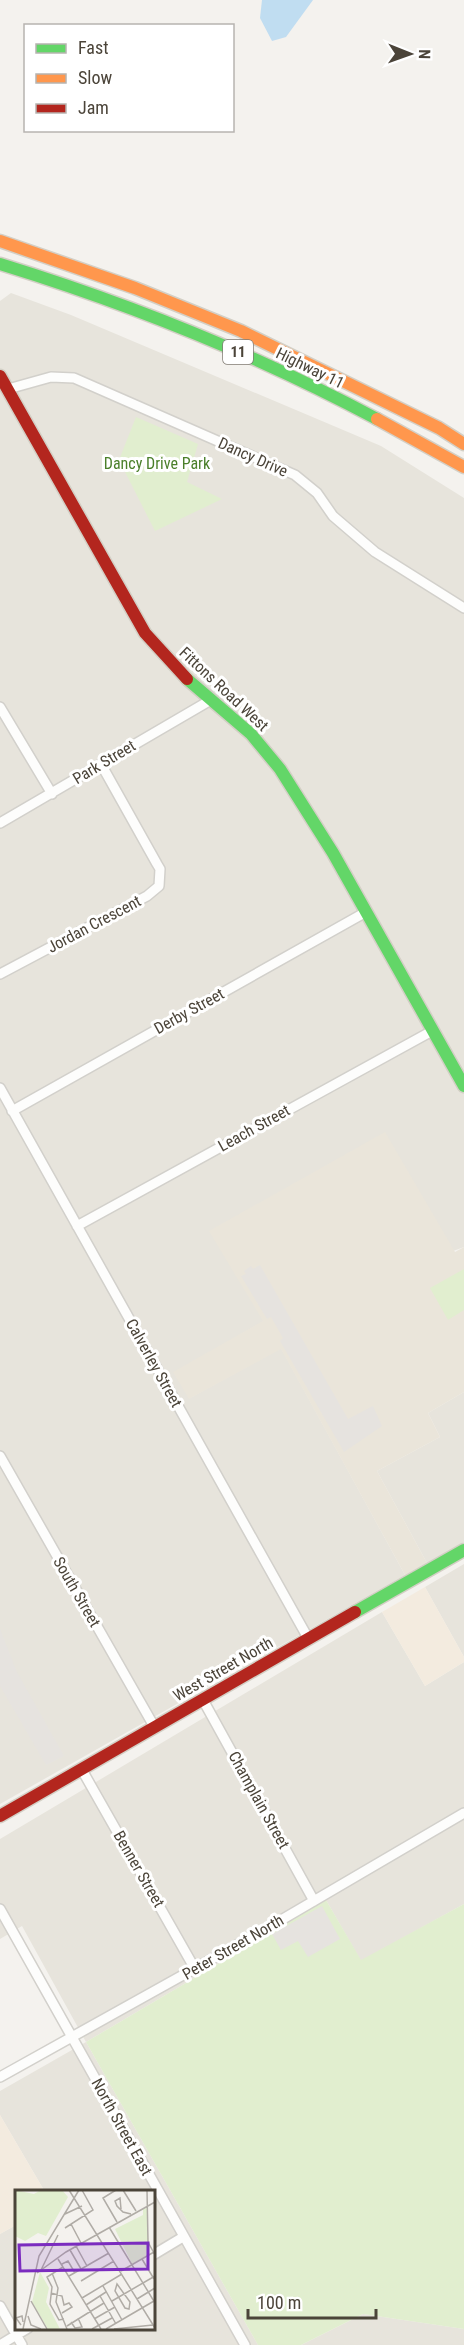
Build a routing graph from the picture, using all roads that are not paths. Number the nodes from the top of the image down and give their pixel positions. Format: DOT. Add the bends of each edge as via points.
graph roads {
  1 [pos="0,241"];
  2 [pos="0,264"];
  3 [pos="0,376"];
  4 [pos="8,389"];
  5 [pos="464,444"];
  6 [pos="464,467"];
  7 [pos="464,608"];
  8 [pos="209,701"];
  9 [pos="0,707"];
  10 [pos="101,764"];
  11 [pos="52,794"];
  12 [pos="0,823"];
  13 [pos="366,912"];
  14 [pos="0,974"];
  15 [pos="432,1031"];
  16 [pos="464,1086"];
  17 [pos="0,1088"];
  18 [pos="12,1111"];
  19 [pos="77,1226"];
  20 [pos="0,1456"];
  21 [pos="464,1550"];
  22 [pos="308,1638"];
  23 [pos="203,1700"];
  24 [pos="155,1728"];
  25 [pos="82,1770"];
  26 [pos="464,1813"];
  27 [pos="0,1816"];
  28 [pos="314,1901"];
  29 [pos="0,1909"];
  30 [pos="195,1969"];
  31 [pos="72,2038"];
  32 [pos="0,2077"];
  33 [pos="183,2237"];
  34 [pos="154,2254"];
  35 [pos="0,2306"];
  36 [pos="25,2330"];
  37 [pos="16,2335"];
  38 [pos="0,2345"];
  39 [pos="22,2345"];
  40 [pos="245,2345"];
  1 -- 5 [label="main road, Highway 11 / 11" via="135,288 241,331"];
  2 -- 6 [label="main road, Highway 11 / 11" via="173,325 258,360"];
  3 -- 4 [label="main road, Fittons Road West"];
  4 -- 7 [label="street, Dancy Drive" via="51,377 74,378 295,475 317,492 333,516 375,552"];
  4 -- 8 [label="main road, Fittons Road West" via="146,633"];
  8 -- 10 [label="street, Park Street"];
  8 -- 13 [label="main road, Fittons Road West" via="251,734 280,769"];
  9 -- 11 [label="street"];
  10 -- 11 [label="street, Park Street"];
  10 -- 14 [label="street, Jordan Crescent" via="160,869 159,886"];
  11 -- 12 [label="street, Park Street"];
  13 -- 15 [label="main road, Fittons Road West"];
  13 -- 18 [label="street, Derby Street"];
  15 -- 16 [label="main road, Fittons Road West"];
  15 -- 19 [label="street, Leach Street"];
  17 -- 18 [label="street, Calverley Street"];
  18 -- 19 [label="street, Calverley Street"];
  19 -- 22 [label="street, Calverley Street"];
  20 -- 24 [label="street, South Street"];
  21 -- 22 [label="main road, West Street North"];
  22 -- 23 [label="main road, West Street North"];
  23 -- 24 [label="main road, West Street North"];
  23 -- 28 [label="street, Champlain Street"];
  24 -- 25 [label="main road, West Street North"];
  25 -- 27 [label="main road, West Street North"];
  25 -- 30 [label="street, Benner Street"];
  26 -- 28 [label="street, Peter Street North"];
  28 -- 30 [label="street, Peter Street North"];
  29 -- 31 [label="street, North Street East"];
  30 -- 31 [label="street, Peter Street North"];
  31 -- 32 [label="street, Peter Street North"];
  31 -- 33 [label="street, North Street East"];
  33 -- 34 [label="street"];
  33 -- 40 [label="street, North Street East"];
  35 -- 37 [label="street"];
  36 -- 37 [label="street"];
  37 -- 38 [label="street"];
  37 -- 39 [label="street"];
}
